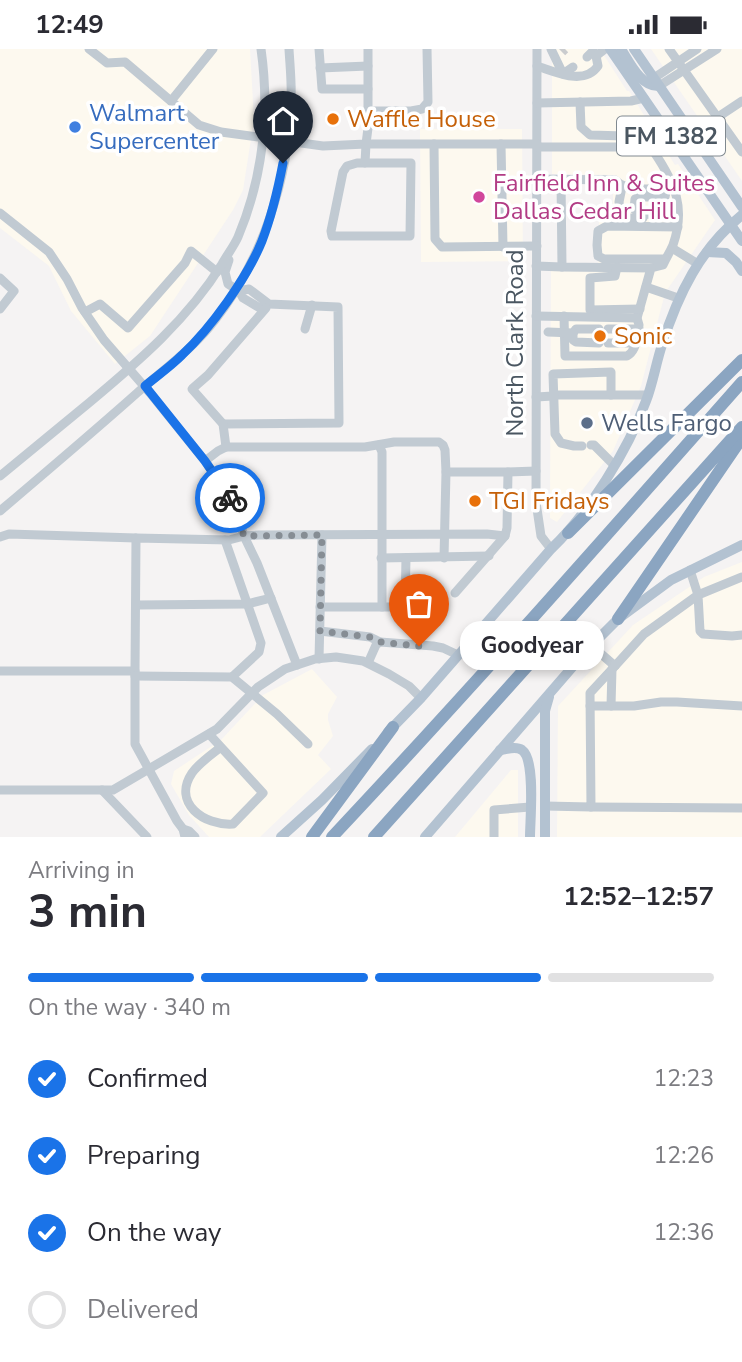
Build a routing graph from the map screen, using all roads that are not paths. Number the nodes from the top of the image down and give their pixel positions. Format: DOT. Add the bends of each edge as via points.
graph roads {
  1 [pos="89,49"];
  2 [pos="213,49"];
  3 [pos="261,49"];
  4 [pos="289,49"];
  5 [pos="318,49"];
  6 [pos="368,49"];
  7 [pos="427,49"];
  8 [pos="537,49"];
  9 [pos="604,49"];
  10 [pos="610,49"];
  11 [pos="621,49"];
  12 [pos="634,49"];
  13 [pos="669,49"];
  14 [pos="697,49"];
  15 [pos="717,49"];
  16 [pos="556,53"];
  17 [pos="592,53"];
  18 [pos="678,61"];
  19 [pos="368,66"];
  20 [pos="537,66"];
  21 [pos="573,67"];
  22 [pos="320,68"];
  23 [pos="685,70"];
  24 [pos="563,74"];
  25 [pos="657,82"];
  26 [pos="368,89"];
  27 [pos="645,98"];
  28 [pos="171,101"];
  29 [pos="742,101"];
  30 [pos="580,102"];
  31 [pos="537,103"];
  32 [pos="673,108"];
  33 [pos="368,111"];
  34 [pos="718,117"];
  35 [pos="691,135"];
  36 [pos="671,136"];
  37 [pos="264,137"];
  38 [pos="287,141"];
  39 [pos="366,144"];
  40 [pos="434,144"];
  41 [pos="501,144"];
  42 [pos="537,145"];
  43 [pos="653,152"];
  44 [pos="742,152"];
  45 [pos="365,163"];
  46 [pos="537,179"];
  47 [pos="561,179"];
  48 [pos="622,187"];
  49 [pos="670,187"];
  50 [pos="742,207"];
  51 [pos="0,213"];
  52 [pos="742,215"];
  53 [pos="676,221"];
  54 [pos="730,224"];
  55 [pos="237,239"];
  56 [pos="742,241"];
  57 [pos="503,247"];
  58 [pos="537,247"];
  59 [pos="672,248"];
  60 [pos="707,252"];
  61 [pos="665,259"];
  62 [pos="698,264"];
  63 [pos="536,266"];
  64 [pos="562,267"];
  65 [pos="617,267"];
  66 [pos="651,268"];
  67 [pos="742,271"];
  68 [pos="217,272"];
  69 [pos="0,278"];
  70 [pos="646,287"];
  71 [pos="237,290"];
  72 [pos="678,298"];
  73 [pos="312,305"];
  74 [pos="266,307"];
  75 [pos="0,309"];
  76 [pos="85,312"];
  77 [pos="636,312"];
  78 [pos="536,316"];
  79 [pos="564,316"];
  80 [pos="305,329"];
  81 [pos="548,332"];
  82 [pos="569,333"];
  83 [pos="637,335"];
  84 [pos="663,341"];
  85 [pos="742,359"];
  86 [pos="129,369"];
  87 [pos="742,382"];
  88 [pos="145,386"];
  89 [pos="611,395"];
  90 [pos="648,395"];
  91 [pos="553,396"];
  92 [pos="536,397"];
  93 [pos="223,424"];
  94 [pos="742,427"];
  95 [pos="742,438"];
  96 [pos="379,445"];
  97 [pos="226,447"];
  98 [pos="205,461"];
  99 [pos="614,465"];
  100 [pos="536,471"];
  101 [pos="446,472"];
  102 [pos="508,472"];
  103 [pos="0,476"];
  104 [pos="1,510"];
  105 [pos="568,533"];
  106 [pos="444,534"];
  107 [pos="322,535"];
  108 [pos="382,535"];
  109 [pos="244,536"];
  110 [pos="505,536"];
  111 [pos="0,537"];
  112 [pos="136,538"];
  113 [pos="225,540"];
  114 [pos="742,545"];
  115 [pos="551,548"];
  116 [pos="489,556"];
  117 [pos="381,558"];
  118 [pos="406,558"];
  119 [pos="444,558"];
  120 [pos="690,570"];
  121 [pos="742,577"];
  122 [pos="455,593"];
  123 [pos="698,595"];
  124 [pos="271,598"];
  125 [pos="247,604"];
  126 [pos="136,605"];
  127 [pos="320,607"];
  128 [pos="382,607"];
  129 [pos="618,619"];
  130 [pos="320,631"];
  131 [pos="742,635"];
  132 [pos="380,642"];
  133 [pos="592,646"];
  134 [pos="458,655"];
  135 [pos="319,659"];
  136 [pos="368,663"];
  137 [pos="297,665"];
  138 [pos="613,668"];
  139 [pos="0,671"];
  140 [pos="135,674"];
  141 [pos="232,677"];
  142 [pos="551,691"];
  143 [pos="253,693"];
  144 [pos="421,698"];
  145 [pos="590,706"];
  146 [pos="611,706"];
  147 [pos="742,706"];
  148 [pos="393,727"];
  149 [pos="209,734"];
  150 [pos="309,744"];
  151 [pos="221,747"];
  152 [pos="500,750"];
  153 [pos="148,770"];
  154 [pos="0,790"];
  155 [pos="102,790"];
  156 [pos="545,806"];
  157 [pos="530,807"];
  158 [pos="592,807"];
  159 [pos="742,808"];
  160 [pos="184,833"];
  161 [pos="147,837"];
  162 [pos="195,837"];
  163 [pos="281,837"];
  164 [pos="312,837"];
  165 [pos="332,837"];
  166 [pos="374,837"];
  167 [pos="425,837"];
  168 [pos="494,837"];
  169 [pos="530,837"];
  170 [pos="545,837"];
  1 -- 28 [label="street" via="107,63 125,62"];
  2 -- 28 [label="street"];
  3 -- 37 [label="street"];
  4 -- 38 [label="street" via="292,101"];
  5 -- 22 [label="street"];
  6 -- 19 [label="street"];
  7 -- 33 [label="street" via="428,102 422,109"];
  8 -- 20 [label="street, North Clark Road"];
  9 -- 17 [label="street"];
  10 -- 27 [label="main road, FM 1382"];
  11 -- 25 [label="main road" via="644,81 652,86"];
  12 -- 25 [label="main road, FM 1382"];
  13 -- 18 [label="street"];
  14 -- 18 [label="street"];
  15 -- 23 [label="street"];
  16 -- 24 [label="street"];
  17 -- 24 [label="street" via="598,65 593,73"];
  18 -- 23 [label="street"];
  18 -- 25 [label="street"];
  19 -- 22 [label="street"];
  19 -- 26 [label="street"];
  20 -- 24 [label="street"];
  20 -- 31 [label="street, North Clark Road"];
  21 -- 24 [label="street"];
  22 -- 26 [label="street" via="322,89"];
  23 -- 25 [label="street"];
  23 -- 34 [label="street"];
  25 -- 32 [label="main road, FM 1382"];
  26 -- 33 [label="street"];
  27 -- 30 [label="street"];
  27 -- 32 [label="main road"];
  27 -- 36 [label="main road, FM 1382"];
  28 -- 37 [label="street" via="199,125"];
  29 -- 34 [label="street"];
  30 -- 31 [label="street"];
  30 -- 36 [label="street" via="581,127 590,135"];
  31 -- 42 [label="street, North Clark Road"];
  32 -- 35 [label="main road, FM 1382"];
  33 -- 39 [label="street"];
  34 -- 35 [label="street"];
  34 -- 44 [label="street"];
  35 -- 50 [label="main road, FM 1382"];
  36 -- 43 [label="street"];
  36 -- 54 [label="main road, FM 1382"];
  37 -- 38 [label="street"];
  37 -- 55 [label="street"];
  38 -- 39 [label="street" via="323,146"];
  38 -- 71 [label="street" via="261,243"];
  39 -- 40 [label="street"];
  39 -- 45 [label="street"];
  40 -- 41 [label="street"];
  40 -- 57 [label="street" via="435,239 442,247"];
  41 -- 42 [label="street"];
  41 -- 57 [label="street"];
  42 -- 43 [label="street" via="647,147"];
  42 -- 46 [label="street, North Clark Road"];
  43 -- 49 [label="street"];
  45 -- 45 [label="street" via="347,166 344,172 332,236 410,236 411,163"];
  46 -- 47 [label="street"];
  46 -- 58 [label="street, North Clark Road"];
  47 -- 48 [label="street" via="615,180"];
  47 -- 64 [label="street"];
  48 -- 49 [label="street"];
  48 -- 53 [label="street" via="620,209 624,216"];
  49 -- 53 [label="street" via="677,193"];
  49 -- 53 [label="street" via="665,197 638,197 633,205 637,213 670,214"];
  51 -- 76 [label="street" via="50,252"];
  52 -- 54 [label="main road"];
  53 -- 59 [label="street"];
  53 -- 61 [label="street" via="607,226 598,231 598,256 604,259"];
  54 -- 56 [label="main road, FM 1382"];
  54 -- 60 [label="main road"];
  55 -- 68 [label="street"];
  55 -- 71 [label="street" via="225,272 228,284"];
  57 -- 58 [label="street"];
  58 -- 63 [label="street, North Clark Road"];
  59 -- 61 [label="street"];
  59 -- 62 [label="street"];
  60 -- 62 [label="main road"];
  60 -- 67 [label="main road" via="726,253"];
  61 -- 66 [label="street"];
  62 -- 72 [label="main road"];
  63 -- 64 [label="street"];
  63 -- 78 [label="street, North Clark Road"];
  64 -- 65 [label="street"];
  65 -- 66 [label="street"];
  65 -- 77 [label="street" via="615,277 590,278 590,310"];
  66 -- 70 [label="street"];
  68 -- 76 [label="street" via="191,251 128,328 100,304"];
  68 -- 86 [label="street" via="182,317"];
  69 -- 75 [label="street" via="14,291"];
  70 -- 72 [label="street"];
  70 -- 77 [label="street"];
  71 -- 74 [label="street" via="249,289"];
  71 -- 88 [label="street" via="183,355"];
  72 -- 84 [label="main road"];
  73 -- 74 [label="street"];
  73 -- 80 [label="street"];
  73 -- 93 [label="street" via="338,307 339,423"];
  74 -- 93 [label="street" via="192,389"];
  76 -- 86 [label="street"];
  77 -- 79 [label="street"];
  77 -- 83 [label="street"];
  78 -- 79 [label="street"];
  78 -- 92 [label="street, North Clark Road"];
  79 -- 82 [label="street"];
  81 -- 82 [label="street"];
  82 -- 83 [label="street" via="604,329"];
  82 -- 83 [label="street" via="576,342 603,343"];
  82 -- 83 [label="street" via="565,356 627,356"];
  83 -- 84 [label="street"];
  84 -- 90 [label="main road"];
  85 -- 105 [label="highway"];
  86 -- 88 [label="street"];
  86 -- 103 [label="street"];
  87 -- 165 [label="highway"];
  88 -- 98 [label="street"];
  88 -- 104 [label="street"];
  89 -- 90 [label="street"];
  89 -- 91 [label="street"];
  89 -- 91 [label="street" via="611,372 553,374"];
  90 -- 99 [label="main road"];
  91 -- 92 [label="street"];
  91 -- 99 [label="street" via="555,435 561,443 594,445"];
  92 -- 100 [label="street, North Clark Road"];
  93 -- 97 [label="street"];
  94 -- 166 [label="highway"];
  95 -- 129 [label="highway"];
  96 -- 97 [label="street"];
  96 -- 101 [label="street" via="439,442 445,450"];
  96 -- 108 [label="street"];
  97 -- 98 [label="street"];
  98 -- 109 [label="street" via="232,499"];
  99 -- 105 [label="main road"];
  100 -- 102 [label="street"];
  100 -- 115 [label="street, North Clark Road" via="541,536"];
  101 -- 102 [label="street"];
  101 -- 106 [label="street"];
  102 -- 110 [label="street"];
  105 -- 115 [label="main road"];
  106 -- 108 [label="street"];
  106 -- 110 [label="street"];
  106 -- 119 [label="street"];
  107 -- 108 [label="street"];
  107 -- 109 [label="street"];
  107 -- 127 [label="street"];
  108 -- 117 [label="street"];
  109 -- 113 [label="street"];
  109 -- 124 [label="street"];
  110 -- 116 [label="street"];
  111 -- 112 [label="street"];
  112 -- 113 [label="street"];
  112 -- 126 [label="street"];
  113 -- 125 [label="street"];
  114 -- 120 [label="main road"];
  115 -- 134 [label="main road"];
  116 -- 119 [label="street"];
  116 -- 122 [label="street"];
  117 -- 118 [label="street"];
  117 -- 128 [label="street"];
  118 -- 119 [label="street"];
  118 -- 128 [label="street" via="405,607"];
  120 -- 123 [label="street"];
  120 -- 129 [label="main road"];
  121 -- 123 [label="street"];
  123 -- 131 [label="street" via="703,634"];
  123 -- 138 [label="street" via="644,634"];
  124 -- 125 [label="street"];
  124 -- 137 [label="street"];
  125 -- 126 [label="street"];
  125 -- 141 [label="street" via="261,648"];
  126 -- 140 [label="street"];
  127 -- 128 [label="street"];
  127 -- 130 [label="street"];
  129 -- 133 [label="main road"];
  130 -- 132 [label="street"];
  130 -- 135 [label="street"];
  132 -- 134 [label="street" via="433,646"];
  132 -- 136 [label="street"];
  133 -- 138 [label="street"];
  133 -- 142 [label="main road"];
  134 -- 144 [label="main road"];
  135 -- 136 [label="street"];
  135 -- 137 [label="street"];
  136 -- 144 [label="street"];
  137 -- 143 [label="street"];
  138 -- 145 [label="street" via="590,693"];
  138 -- 146 [label="street"];
  139 -- 140 [label="street"];
  140 -- 141 [label="street"];
  140 -- 153 [label="street" via="135,744"];
  141 -- 143 [label="street"];
  142 -- 152 [label="main road"];
  142 -- 156 [label="main road" via="545,711"];
  143 -- 149 [label="street"];
  143 -- 150 [label="street"];
  144 -- 148 [label="main road"];
  145 -- 146 [label="street"];
  145 -- 158 [label="street"];
  146 -- 147 [label="street" via="661,702"];
  148 -- 163 [label="main road"];
  148 -- 164 [label="highway"];
  149 -- 151 [label="street"];
  149 -- 153 [label="street"];
  151 -- 151 [label="street" via="263,793 233,824 222,825 197,815 186,799 190,775"];
  152 -- 157 [label="main road" via="516,748 527,757"];
  152 -- 167 [label="main road"];
  153 -- 155 [label="street" via="113,790"];
  153 -- 160 [label="street"];
  154 -- 155 [label="street"];
  155 -- 161 [label="street"];
  156 -- 157 [label="main road"];
  156 -- 158 [label="street"];
  156 -- 170 [label="main road"];
  157 -- 168 [label="street" via="494,810"];
  157 -- 169 [label="main road"];
  158 -- 159 [label="street"];
  160 -- 162 [label="street" via="189,831"];
}
